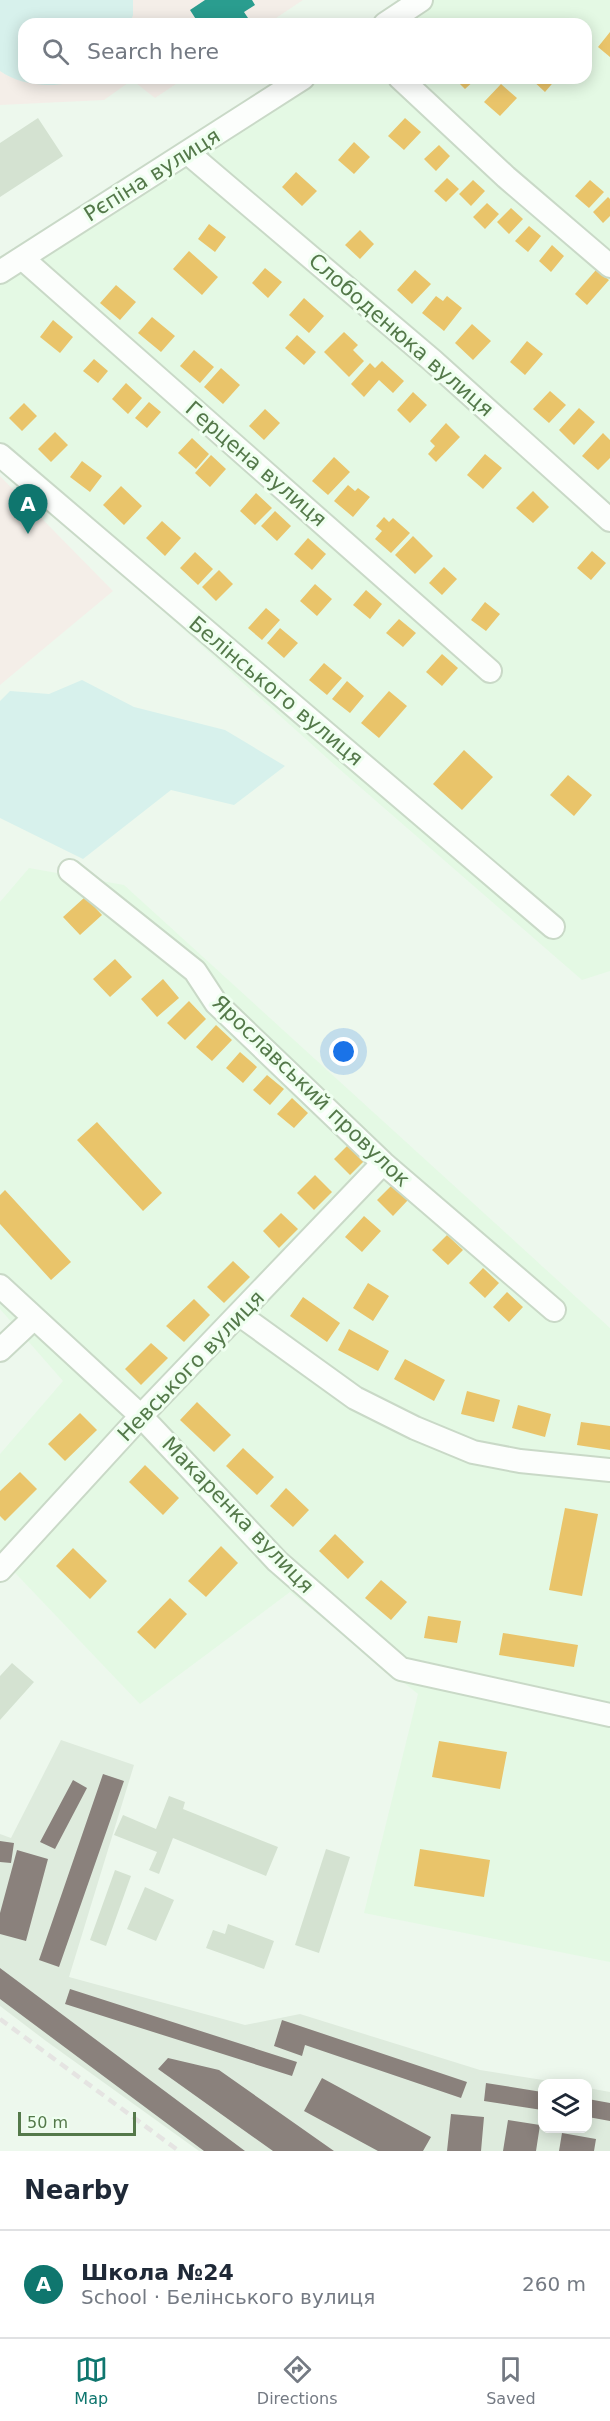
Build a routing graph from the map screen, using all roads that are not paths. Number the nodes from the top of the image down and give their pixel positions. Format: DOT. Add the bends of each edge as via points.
graph roads {
  1 [pos="421,0"];
  2 [pos="394,18"];
  3 [pos="294,84"];
  4 [pos="406,84"];
  5 [pos="188,153"];
  6 [pos="22,258"];
  7 [pos="610,266"];
  8 [pos="0,272"];
  9 [pos="0,455"];
  10 [pos="610,520"];
  11 [pos="490,671"];
  12 [pos="70,871"];
  13 [pos="553,927"];
  14 [pos="383,1163"];
  15 [pos="0,1286"];
  16 [pos="554,1310"];
  17 [pos="240,1315"];
  18 [pos="34,1318"];
  19 [pos="0,1350"];
  20 [pos="141,1416"];
  21 [pos="610,1470"];
  22 [pos="0,1570"];
  23 [pos="610,1715"];
  1 -- 2 [label="street"];
  3 -- 5 [label="street, Рєпіна вулиця"];
  4 -- 7 [label="street"];
  5 -- 6 [label="street, Рєпіна вулиця"];
  5 -- 10 [label="street, Слободенюка вулиця" via="433,361"];
  6 -- 8 [label="street, Рєпіна вулиця"];
  6 -- 11 [label="street, Герцена вулиця"];
  9 -- 13 [label="street, Белінського вулиця"];
  12 -- 14 [label="street, Ярославський провулок" via="195,971 216,1003"];
  14 -- 16 [label="street, Ярославський провулок"];
  14 -- 17 [label="street, Невського вулиця"];
  15 -- 18 [label="street, Макаренка вулиця"];
  17 -- 20 [label="street, Невського вулиця"];
  17 -- 21 [label="street" via="355,1398 472,1452"];
  18 -- 19 [label="street"];
  18 -- 20 [label="street, Макаренка вулиця"];
  20 -- 22 [label="street, Невського вулиця"];
  20 -- 23 [label="street, Макаренка вулиця" via="277,1561 401,1669"];
}
